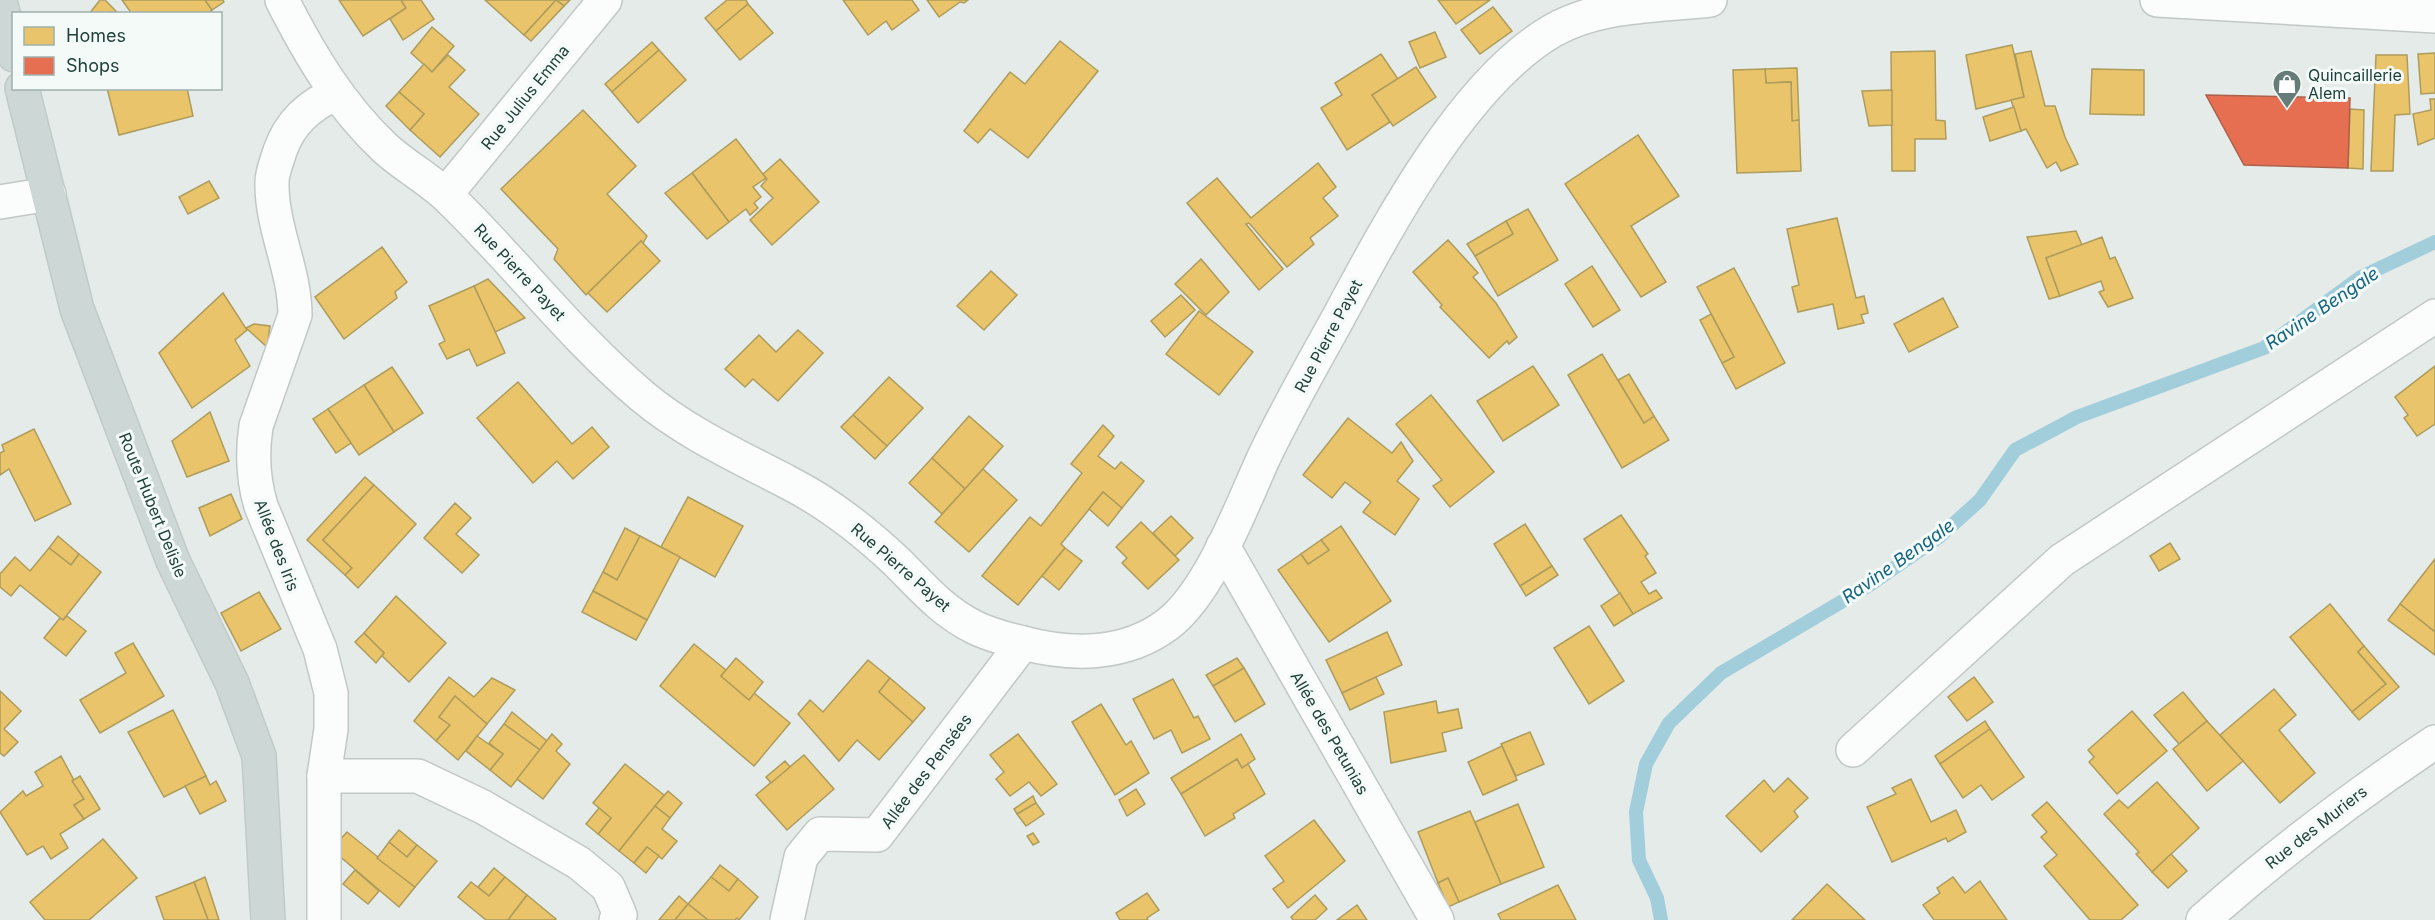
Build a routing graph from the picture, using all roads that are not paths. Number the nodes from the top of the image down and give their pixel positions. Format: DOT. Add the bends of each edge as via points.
graph roads {
  1 [pos="282,0"];
  2 [pos="605,0"];
  3 [pos="1710,0"];
  4 [pos="2157,0"];
  5 [pos="0,1"];
  6 [pos="2435,16"];
  7 [pos="12,47"];
  8 [pos="22,90"];
  9 [pos="336,93"];
  10 [pos="48,194"];
  11 [pos="446,194"];
  12 [pos="0,202"];
  13 [pos="2435,316"];
  14 [pos="1223,546"];
  15 [pos="1023,643"];
  16 [pos="2435,742"];
  17 [pos="1853,750"];
  18 [pos="324,776"];
  19 [pos="268,920"];
  20 [pos="324,920"];
  21 [pos="616,920"];
  22 [pos="787,920"];
  23 [pos="1437,920"];
  24 [pos="2203,920"];
  1 -- 9 [label="street, Rue Pierre Payet" via="309,54"];
  2 -- 11 [label="street, Rue Julius Emma"];
  3 -- 14 [label="street, Rue Pierre Payet" via="1586,16 1552,30 1480,92 1427,165 1368,262 1277,430"];
  4 -- 6 [label="street"];
  5 -- 7 [label="main road"];
  8 -- 10 [label="main road, Route Hubert Delisle"];
  9 -- 11 [label="street, Rue Pierre Payet" via="385,148"];
  9 -- 18 [label="street, Allée des Iris" via="302,114 282,145 273,175 295,315 253,445 255,486 261,506 320,649 331,693 331,729"];
  10 -- 12 [label="street"];
  10 -- 19 [label="main road, Route Hubert Delisle" via="81,320 173,561 232,683 259,756"];
  11 -- 15 [label="street, Rue Pierre Payet" via="603,361 643,397 678,423 804,490 851,522 934,600 975,628"];
  13 -- 17 [label="street" via="2062,560"];
  14 -- 15 [label="street, Rue Pierre Payet" via="1189,605 1144,638 1111,651 1064,652"];
  14 -- 23 [label="street, Allée des Petunias"];
  15 -- 22 [label="street, Allée des Pensées" via="877,836 820,834 801,857"];
  16 -- 24 [label="street, Rue des Muriers" via="2375,782"];
  18 -- 20 [label="street, Allée des Iris"];
  18 -- 21 [label="street" via="418,776 483,807 579,863 608,887 620,915"];
}
